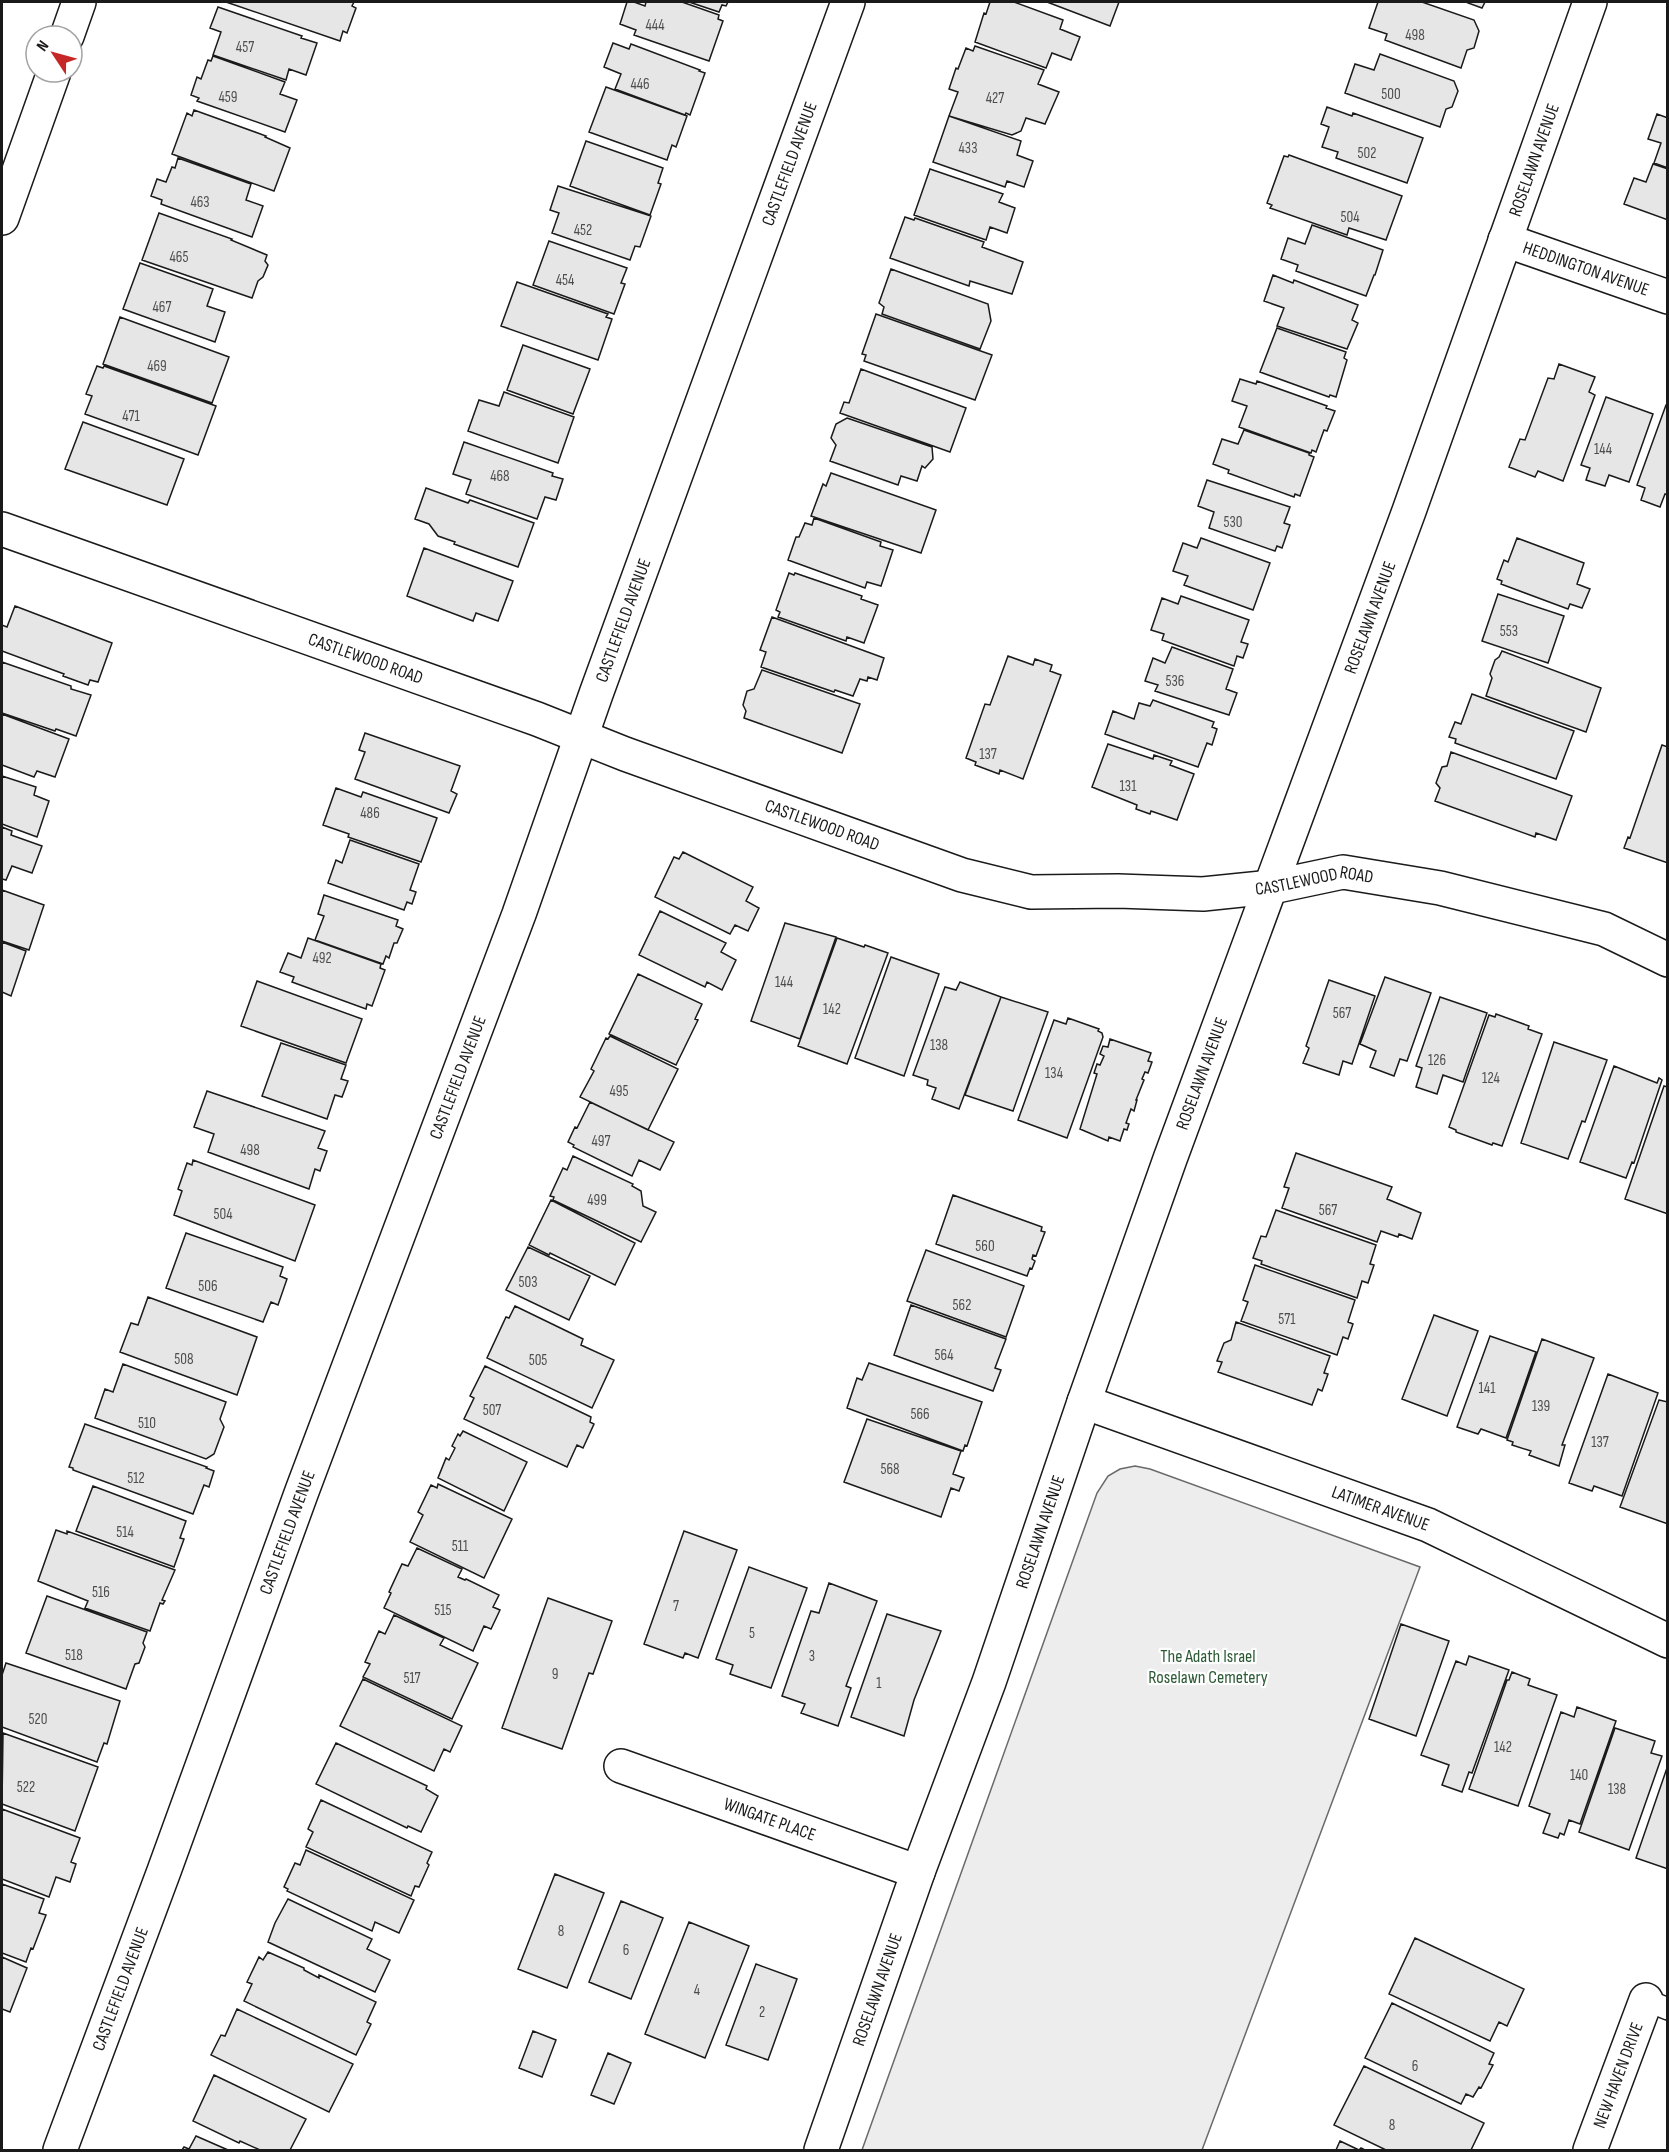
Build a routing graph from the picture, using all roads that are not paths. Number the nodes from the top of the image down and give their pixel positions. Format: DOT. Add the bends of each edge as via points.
graph roads {
  1 [pos="79,2"];
  2 [pos="848,2"];
  3 [pos="1590,2"];
  4 [pos="71,24"];
  5 [pos="50,84"];
  6 [pos="2,218"];
  7 [pos="1505,240"];
  8 [pos="1668,297"];
  9 [pos="2,529"];
  10 [pos="581,737"];
  11 [pos="1272,887"];
  12 [pos="1668,960"];
  13 [pos="1084,1402"];
  14 [pos="1668,1641"];
  15 [pos="621,1766"];
  16 [pos="918,1872"];
  17 [pos="1657,2004"];
  18 [pos="60,2151"];
  19 [pos="821,2151"];
  20 [pos="1590,2151"];
  1 -- 4 [label="street"];
  2 -- 10 [label="street, CASTLEFIELD AVENUE"];
  3 -- 7 [label="street, ROSELAWN AVENUE"];
  5 -- 6 [label="street"];
  7 -- 8 [label="street, HEDDINGTON AVENUE"];
  7 -- 11 [label="street, ROSELAWN AVENUE"];
  9 -- 10 [label="street, CASTLEWOOD ROAD" via="537,718"];
  10 -- 11 [label="street, CASTLEWOOD ROAD" via="962,875 1031,892 1203,894"];
  10 -- 18 [label="street, CASTLEFIELD AVENUE" via="519,914"];
  11 -- 12 [label="street, CASTLEWOOD ROAD" via="1343,872 1440,888 1604,929"];
  11 -- 13 [label="street, ROSELAWN AVENUE"];
  13 -- 14 [label="street, LATIMER AVENUE" via="1428,1525"];
  13 -- 16 [label="street, ROSELAWN AVENUE" via="989,1682"];
  15 -- 16 [label="street, WINGATE PLACE"];
  16 -- 19 [label="street, ROSELAWN AVENUE"];
  17 -- 20 [label="street, NEW HAVEN DRIVE"];
}
